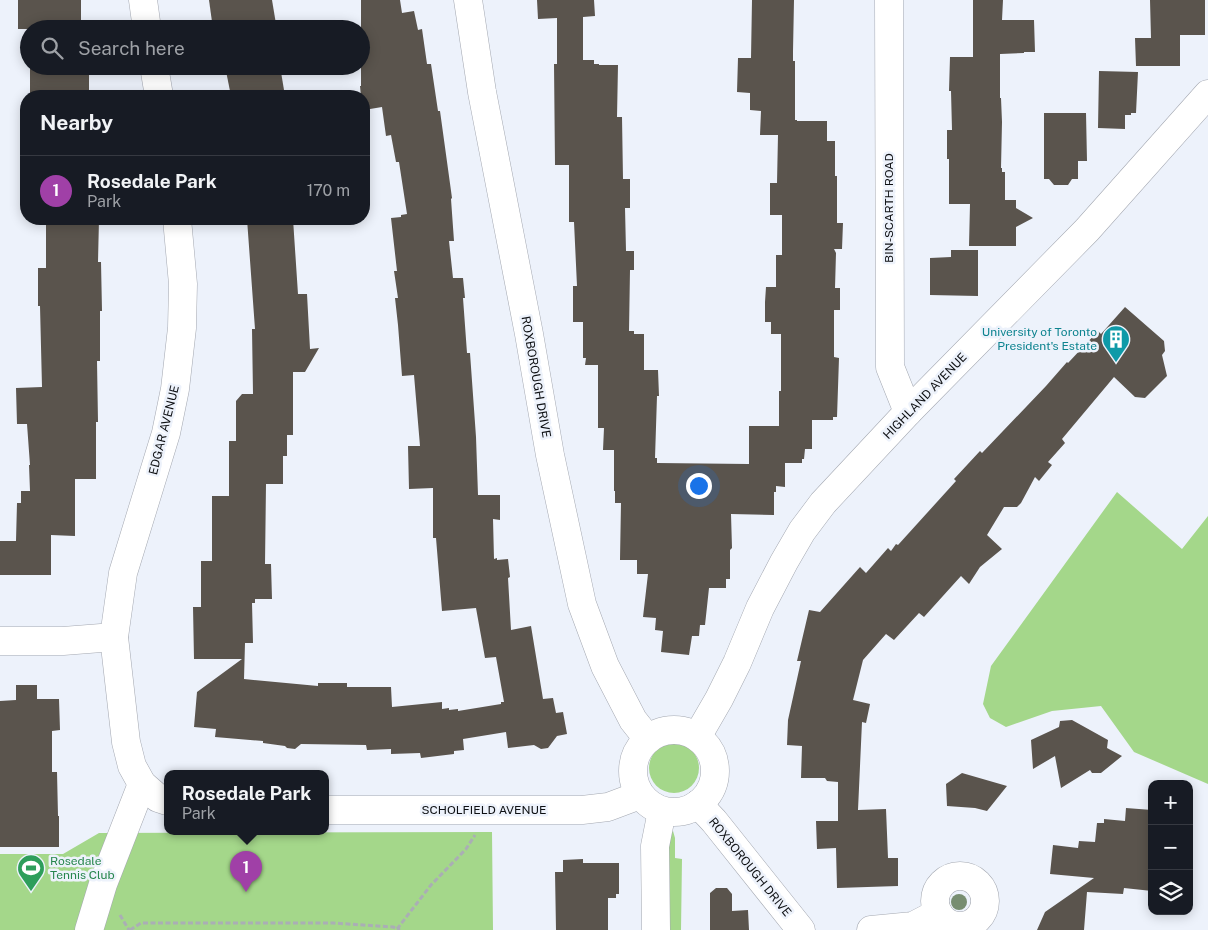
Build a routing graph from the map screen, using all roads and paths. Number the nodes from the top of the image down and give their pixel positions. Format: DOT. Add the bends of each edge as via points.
graph roads {
  1 [pos="143,0"];
  2 [pos="468,0"];
  3 [pos="888,0"];
  4 [pos="146,20"];
  5 [pos="156,75"];
  6 [pos="158,90"];
  7 [pos="1208,94"];
  8 [pos="178,225"];
  9 [pos="908,412"];
  10 [pos="114,637"];
  11 [pos="0,641"];
  12 [pos="697,737"];
  13 [pos="648,739"];
  14 [pos="142,784"];
  15 [pos="640,795"];
  16 [pos="164,800"];
  17 [pos="698,804"];
  18 [pos="329,810"];
  19 [pos="493,810"];
  20 [pos="662,810"];
  21 [pos="938,913"];
  22 [pos="398,929"];
  23 [pos="90,930"];
  24 [pos="130,930"];
  25 [pos="656,930"];
  26 [pos="801,930"];
  27 [pos="871,930"];
  1 -- 4 [label="street"];
  2 -- 13 [label="street, ROXBOROUGH DRIVE" via="482,92 550,455 582,604 605,666 633,720"];
  3 -- 9 [label="street, BIN-SCARTH ROAD" via="890,367"];
  5 -- 6 [label="street"];
  7 -- 9 [label="street, HIGHLAND AVENUE" via="1087,230"];
  8 -- 10 [label="street, EDGAR AVENUE" via="183,284 175,389 166,433 124,573"];
  9 -- 12 [label="street, HIGHLAND AVENUE" via="823,503 802,531"];
  10 -- 11 [label="street"];
  10 -- 14 [label="street" via="126,742 132,766"];
  12 -- 13 [label="street" via="672,730"];
  12 -- 17 [label="street" via="713,757 715,770 708,795"];
  13 -- 15 [label="street" via="634,760 635,784"];
  14 -- 16 [label="street"];
  14 -- 23 [label="street" via="103,884"];
  15 -- 19 [label="street, SCHOLFIELD AVENUE" via="608,807 590,809"];
  15 -- 20 [label="street"];
  17 -- 20 [label="street" via="675,812"];
  17 -- 26 [label="street, ROXBOROUGH DRIVE"];
  18 -- 19 [label="street, SCHOLFIELD AVENUE"];
  19 -- 22 [label="path" via="466,849 431,886"];
  20 -- 25 [label="street" via="655,846"];
  21 -- 27 [label="street" via="913,926"];
  22 -- 24 [label="path" via="333,923 141,923"];
}
